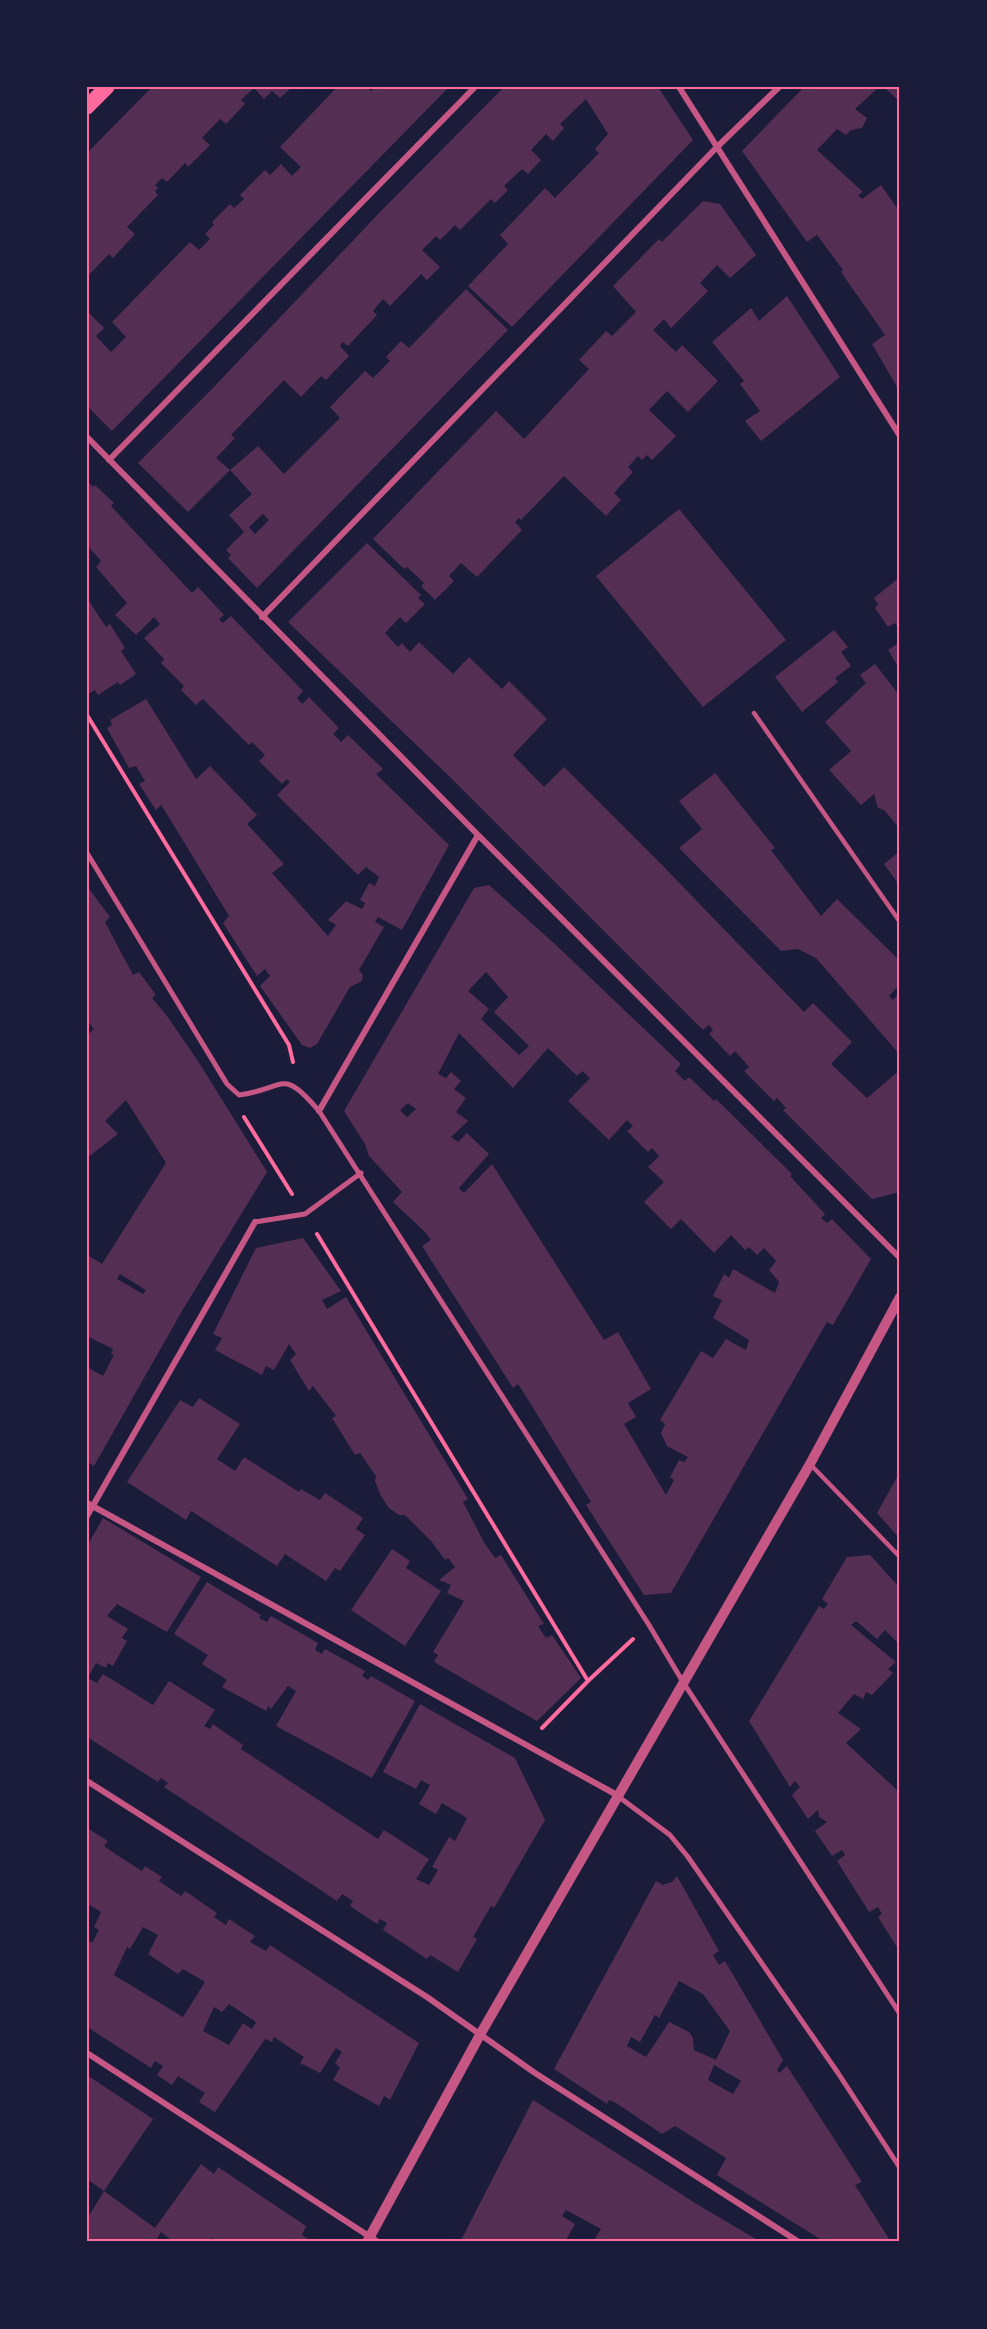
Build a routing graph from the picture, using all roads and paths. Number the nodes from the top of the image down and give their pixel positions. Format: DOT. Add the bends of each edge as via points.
graph roads {
  1 [pos="106,87"];
  2 [pos="475,87"];
  3 [pos="679,87"];
  4 [pos="779,87"];
  5 [pos="87,107"];
  6 [pos="716,148"];
  7 [pos="900,436"];
  8 [pos="87,437"];
  9 [pos="109,460"];
  10 [pos="262,617"];
  11 [pos="754,713"];
  12 [pos="87,715"];
  13 [pos="478,835"];
  14 [pos="87,853"];
  15 [pos="900,922"];
  16 [pos="301,1089"];
  17 [pos="239,1095"];
  18 [pos="319,1111"];
  19 [pos="361,1173"];
  20 [pos="304,1214"];
  21 [pos="255,1222"];
  22 [pos="900,1258"];
  23 [pos="900,1297"];
  24 [pos="810,1464"];
  25 [pos="90,1505"];
  26 [pos="87,1516"];
  27 [pos="900,1557"];
  28 [pos="650,1624"];
  29 [pos="588,1681"];
  30 [pos="683,1682"];
  31 [pos="526,1746"];
  32 [pos="87,1781"];
  33 [pos="617,1795"];
  34 [pos="900,2014"];
  35 [pos="481,2033"];
  36 [pos="87,2053"];
  37 [pos="900,2169"];
  38 [pos="372,2240"];
  39 [pos="799,2242"];
  1 -- 5 [label="main road"];
  2 -- 9 [label="street"];
  3 -- 6 [label="street"];
  4 -- 6 [label="street"];
  6 -- 7 [label="street"];
  6 -- 10 [label="street"];
  8 -- 9 [label="street"];
  9 -- 10 [label="street"];
  10 -- 13 [label="street"];
  11 -- 15 [label="lane"];
  12 -- 16 [label="path" via="289,1045"];
  13 -- 18 [label="street"];
  13 -- 22 [label="street"];
  14 -- 17 [label="street" via="227,1084"];
  16 -- 17 [label="street" via="278,1083 256,1093"];
  16 -- 18 [label="street"];
  17 -- 20 [label="path" via="245,1120"];
  18 -- 19 [label="street"];
  19 -- 20 [label="street"];
  19 -- 28 [label="street"];
  20 -- 21 [label="street"];
  20 -- 29 [label="path"];
  21 -- 25 [label="street"];
  23 -- 24 [label="street"];
  24 -- 27 [label="lane"];
  24 -- 30 [label="street"];
  25 -- 26 [label="street"];
  25 -- 31 [label="street"];
  28 -- 29 [label="path"];
  28 -- 30 [label="street"];
  29 -- 31 [label="path"];
  30 -- 33 [label="street"];
  30 -- 34 [label="street"];
  31 -- 33 [label="street"];
  32 -- 35 [label="street"];
  33 -- 35 [label="street"];
  33 -- 37 [label="street" via="670,1835 688,1857"];
  35 -- 38 [label="street"];
  35 -- 39 [label="street" via="535,2073"];
  36 -- 38 [label="street"];
}
